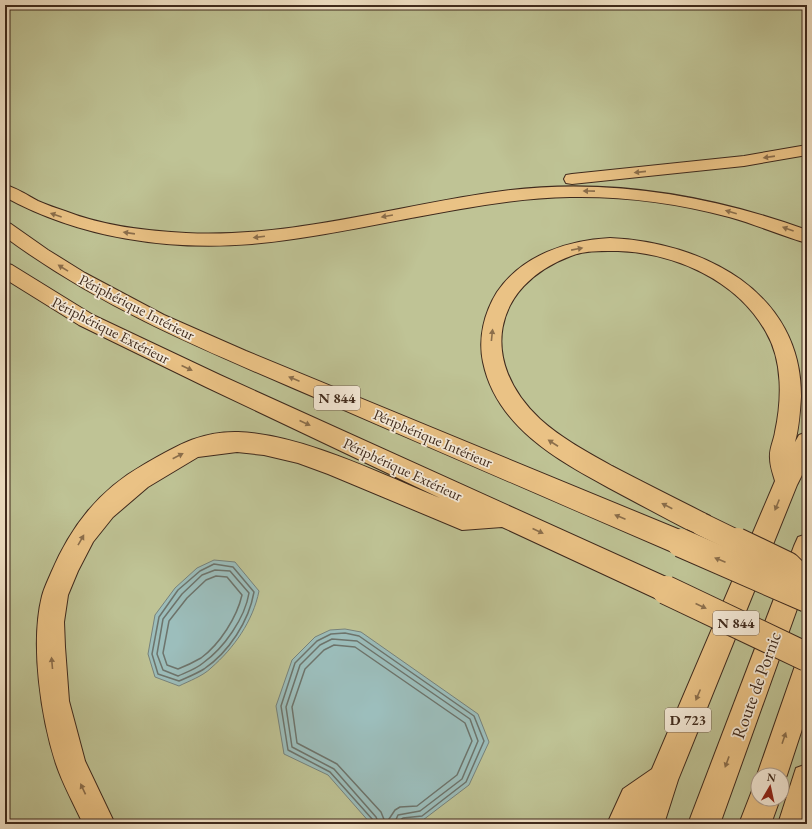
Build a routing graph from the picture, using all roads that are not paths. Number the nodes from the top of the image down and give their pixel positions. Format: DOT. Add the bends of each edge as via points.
graph roads {
  1 [pos="807,150"];
  2 [pos="5,190"];
  3 [pos="426,209"];
  4 [pos="5,228"];
  5 [pos="807,237"];
  6 [pos="5,270"];
  7 [pos="807,442"];
  8 [pos="787,481"];
  9 [pos="502,515"];
  10 [pos="807,546"];
  11 [pos="807,586"];
  12 [pos="807,598"];
  13 [pos="807,656"];
  14 [pos="807,670"];
  15 [pos="775,767"];
  16 [pos="807,779"];
  17 [pos="663,780"];
  18 [pos="761,807"];
  19 [pos="99,824"];
  20 [pos="623,824"];
  21 [pos="648,824"];
  22 [pos="704,824"];
  23 [pos="756,824"];
  24 [pos="794,824"];
  1 -- 3 [label="highway, one-way" via="744,161 482,190 431,200"];
  3 -- 2 [label="highway, one-way" via="299,232 250,238 203,239 162,237 112,230 55,215"];
  5 -- 3 [label="highway, one-way" via="707,206 663,197 610,191 516,194"];
  12 -- 4 [label="highway, Périphérique Intérieur / N 844, one-way, bridge" via="166,324 77,277"];
  6 -- 9 [label="highway, Périphérique Extérieur / N 844, one-way" via="86,320"];
  7 -- 8 [label="highway, D 723"];
  11 -- 8 [label="highway, one-way, bridge" via="787,566 626,486 549,440 524,418 497,377 492,358 493,326 506,292 534,266 568,250 617,244 651,248 684,256 722,276 753,301 773,326 786,356 791,390 787,432 781,457"];
  8 -- 17 [label="highway, D 723, one-way"];
  9 -- 13 [label="highway, Périphérique Extérieur / N 844, one-way, bridge"];
  19 -- 9 [label="highway, one-way" via="71,764 55,701 51,622 55,595 84,534 104,509 140,479 194,448 237,442 298,453 462,518"];
  10 -- 22 [label="highway, Route de Pornic, one-way"];
  15 -- 14 [label="highway, one-way"];
  16 -- 24 [label="highway"];
  17 -- 20 [label="highway" via="634,800"];
  17 -- 21 [label="highway, D 723"];
  18 -- 23 [label="highway"];
}
